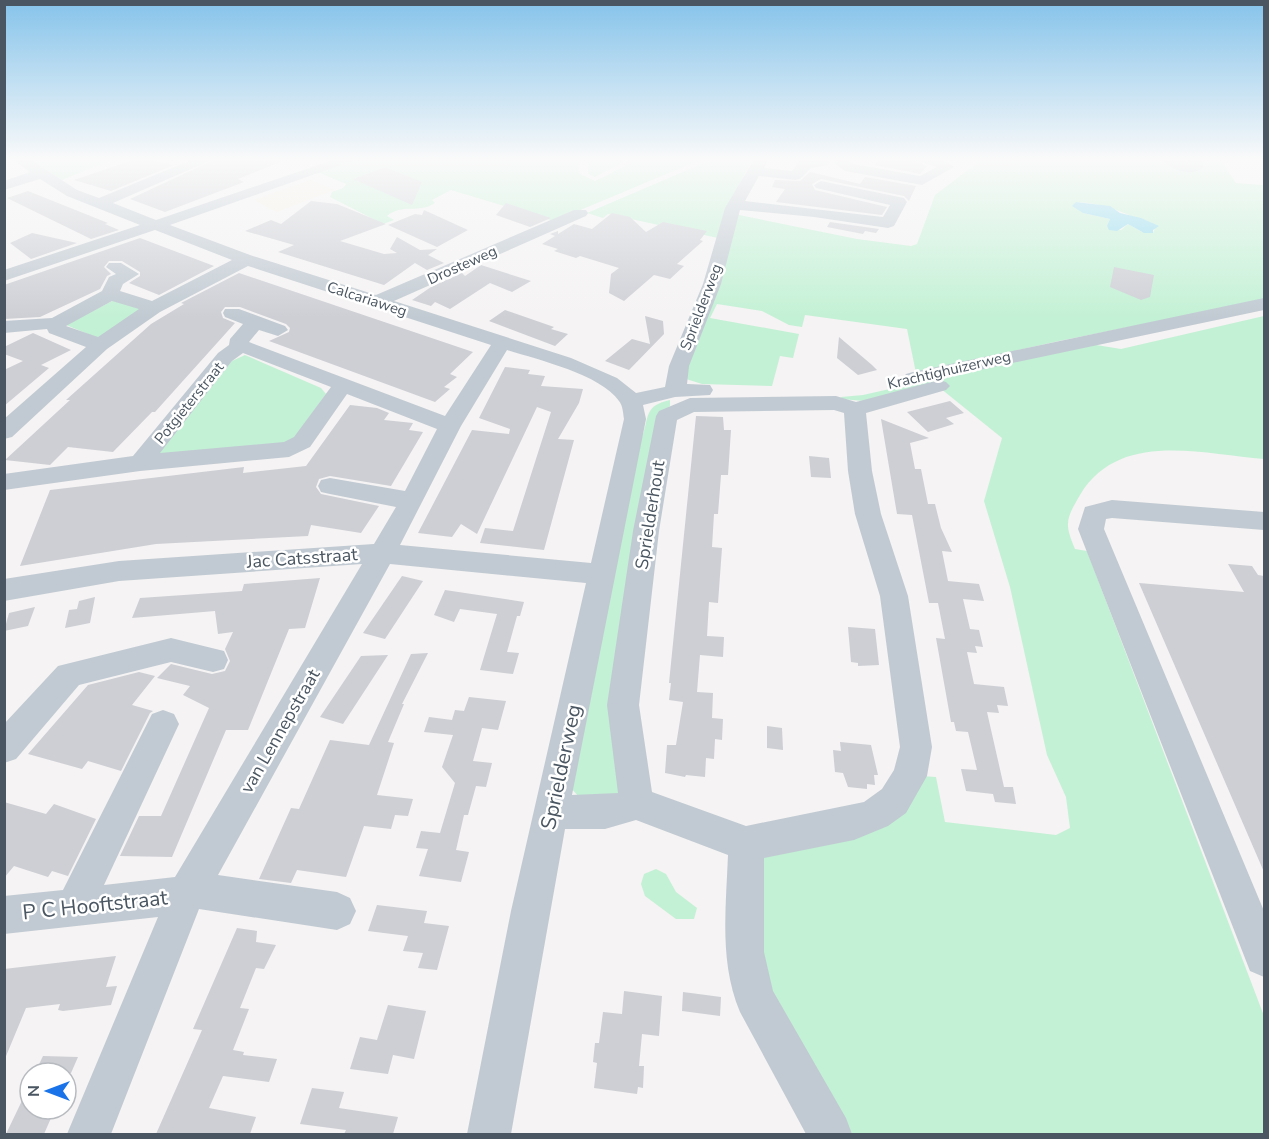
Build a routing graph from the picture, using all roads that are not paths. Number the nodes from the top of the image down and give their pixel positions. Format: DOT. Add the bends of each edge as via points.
graph roads {
  1 [pos="118,211"];
  2 [pos="196,211"];
  3 [pos="733,211"];
  4 [pos="804,211"];
  5 [pos="894,211"];
  6 [pos="580,213"];
  7 [pos="155,225"];
  8 [pos="4,259"];
  9 [pos="246,260"];
  10 [pos="115,267"];
  11 [pos="13,273"];
  12 [pos="110,294"];
  13 [pos="376,302"];
  14 [pos="1264,304"];
  15 [pos="153,308"];
  16 [pos="232,313"];
  17 [pos="56,322"];
  18 [pos="255,322"];
  19 [pos="7,327"];
  20 [pos="278,330"];
  21 [pos="502,343"];
  22 [pos="100,345"];
  23 [pos="238,348"];
  24 [pos="342,386"];
  25 [pos="939,386"];
  26 [pos="675,391"];
  27 [pos="631,401"];
  28 [pos="841,401"];
  29 [pos="450,426"];
  30 [pos="4,432"];
  31 [pos="140,463"];
  32 [pos="4,482"];
  33 [pos="330,486"];
  34 [pos="412,501"];
  35 [pos="1264,521"];
  36 [pos="382,553"];
  37 [pos="600,574"];
  38 [pos="4,590"];
  39 [pos="213,660"];
  40 [pos="163,724"];
  41 [pos="4,748"];
  42 [pos="636,804"];
  43 [pos="553,811"];
  44 [pos="746,844"];
  45 [pos="188,892"];
  46 [pos="74,908"];
  47 [pos="337,911"];
  48 [pos="4,915"];
  49 [pos="1264,957"];
  50 [pos="89,1134"];
  51 [pos="489,1134"];
  52 [pos="830,1134"];
  1 -- 7 [label="street, Calcariaweg"];
  2 -- 7 [label="street"];
  3 -- 26 [label="street, Sprielderweg" via="712,284 679,366"];
  4 -- 5 [label="street" via="888,223"];
  6 -- 13 [label="street, Drosteweg"];
  7 -- 9 [label="street, Calcariaweg"];
  7 -- 11 [label="street"];
  8 -- 11 [label="street"];
  9 -- 13 [label="street, Calcariaweg"];
  9 -- 15 [label="street"];
  10 -- 12 [label="street" via="130,274 115,281"];
  12 -- 15 [label="street"];
  12 -- 17 [label="street"];
  13 -- 21 [label="street, Calcariaweg"];
  14 -- 28 [label="street, Krachtighuizerweg" via="868,388"];
  15 -- 22 [label="street"];
  16 -- 18 [label="street"];
  17 -- 19 [label="street"];
  17 -- 22 [label="street" via="56,329"];
  18 -- 20 [label="street"];
  18 -- 23 [label="street" via="240,339"];
  21 -- 27 [label="street, Calcariaweg" via="590,373 611,383"];
  21 -- 29 [label="street, van Lennepstraat"];
  22 -- 30 [label="street"];
  23 -- 24 [label="street, Potgieterstraat" via="247,347"];
  23 -- 31 [label="street, Potgieterstraat" via="225,357"];
  24 -- 29 [label="street, Potgieterstraat"];
  24 -- 31 [label="street, Potgieterstraat" via="302,442 289,449"];
  25 -- 28 [label="street, Sprielderhout"];
  26 -- 27 [label="street, Krachtighuizerweg"];
  26 -- 28 [label="street, Krachtighuizerweg"];
  27 -- 37 [label="street, Sprielderweg" via="635,419"];
  28 -- 42 [label="street, Sprielderhout" via="690,405 668,416 646,531 623,705"];
  28 -- 44 [label="street" via="868,514 894,596 916,747 910,776 894,801 876,814"];
  29 -- 34 [label="street, van Lennepstraat"];
  31 -- 32 [label="street, Potgieterstraat"];
  33 -- 34 [label="street"];
  34 -- 36 [label="street, van Lennepstraat"];
  35 -- 49 [label="street" via="1112,509 1094,513 1091,529"];
  36 -- 37 [label="street, Jac Catsstraat"];
  36 -- 38 [label="street, Jac Catsstraat" via="119,571"];
  36 -- 45 [label="street, van Lennepstraat"];
  37 -- 43 [label="street, Sprielderweg"];
  39 -- 41 [label="street" via="171,650 69,675"];
  40 -- 46 [label="street"];
  42 -- 43 [label="street" via="595,814"];
  42 -- 44 [label="street"];
  43 -- 51 [label="street, Sprielderweg" via="530,911"];
  44 -- 52 [label="street" via="744,952 754,998"];
  45 -- 46 [label="street, P C Hooftstraat"];
  45 -- 47 [label="street, P C Hooftstraat"];
  45 -- 50 [label="street, van Lennepstraat"];
  46 -- 48 [label="street, P C Hooftstraat"];
}
